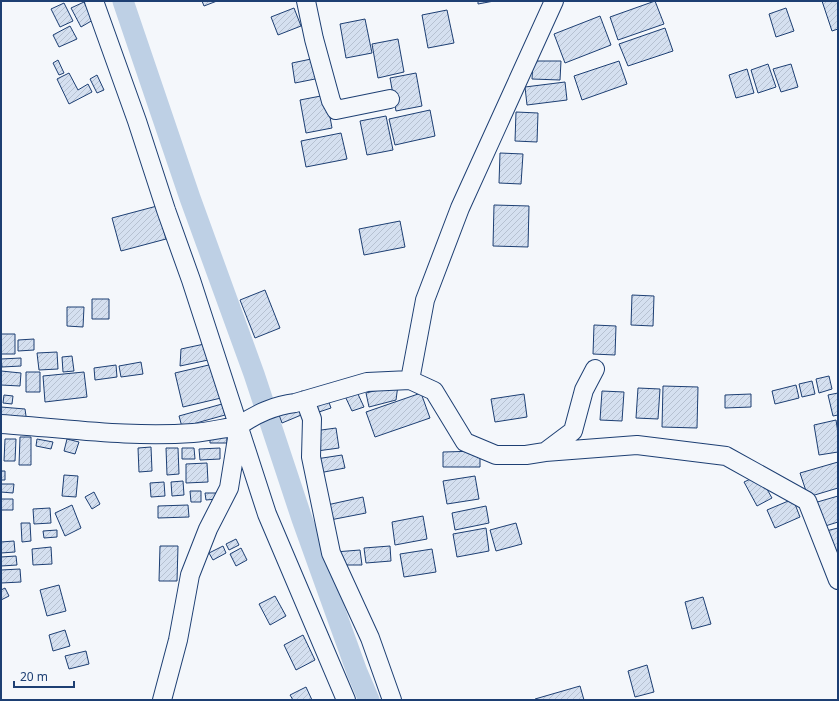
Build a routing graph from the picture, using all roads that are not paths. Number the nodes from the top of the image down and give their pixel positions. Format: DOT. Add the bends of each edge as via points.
graph roads {
  1 [pos="94,1"];
  2 [pos="306,1"];
  3 [pos="554,1"];
  4 [pos="390,99"];
  5 [pos="595,369"];
  6 [pos="410,380"];
  7 [pos="305,400"];
  8 [pos="245,421"];
  9 [pos="1,424"];
  10 [pos="545,452"];
  11 [pos="838,580"];
  12 [pos="162,700"];
  13 [pos="346,700"];
  14 [pos="392,700"];
  1 -- 8 [label="street" via="166,210"];
  2 -- 4 [label="street" via="314,40 331,101 336,110"];
  3 -- 6 [label="street" via="455,222 425,300"];
  5 -- 10 [label="street" via="584,390 573,431"];
  6 -- 7 [label="street" via="367,382"];
  6 -- 10 [label="street" via="434,391 465,442 496,455"];
  7 -- 8 [label="street" via="287,404"];
  7 -- 14 [label="street" via="312,419 311,457 331,553 370,638"];
  8 -- 9 [label="street" via="194,433 146,434"];
  8 -- 12 [label="street" via="229,488 208,529 190,575 178,640"];
  8 -- 13 [label="street" via="266,514"];
  10 -- 11 [label="street" via="637,445 726,456 807,501"];
}
